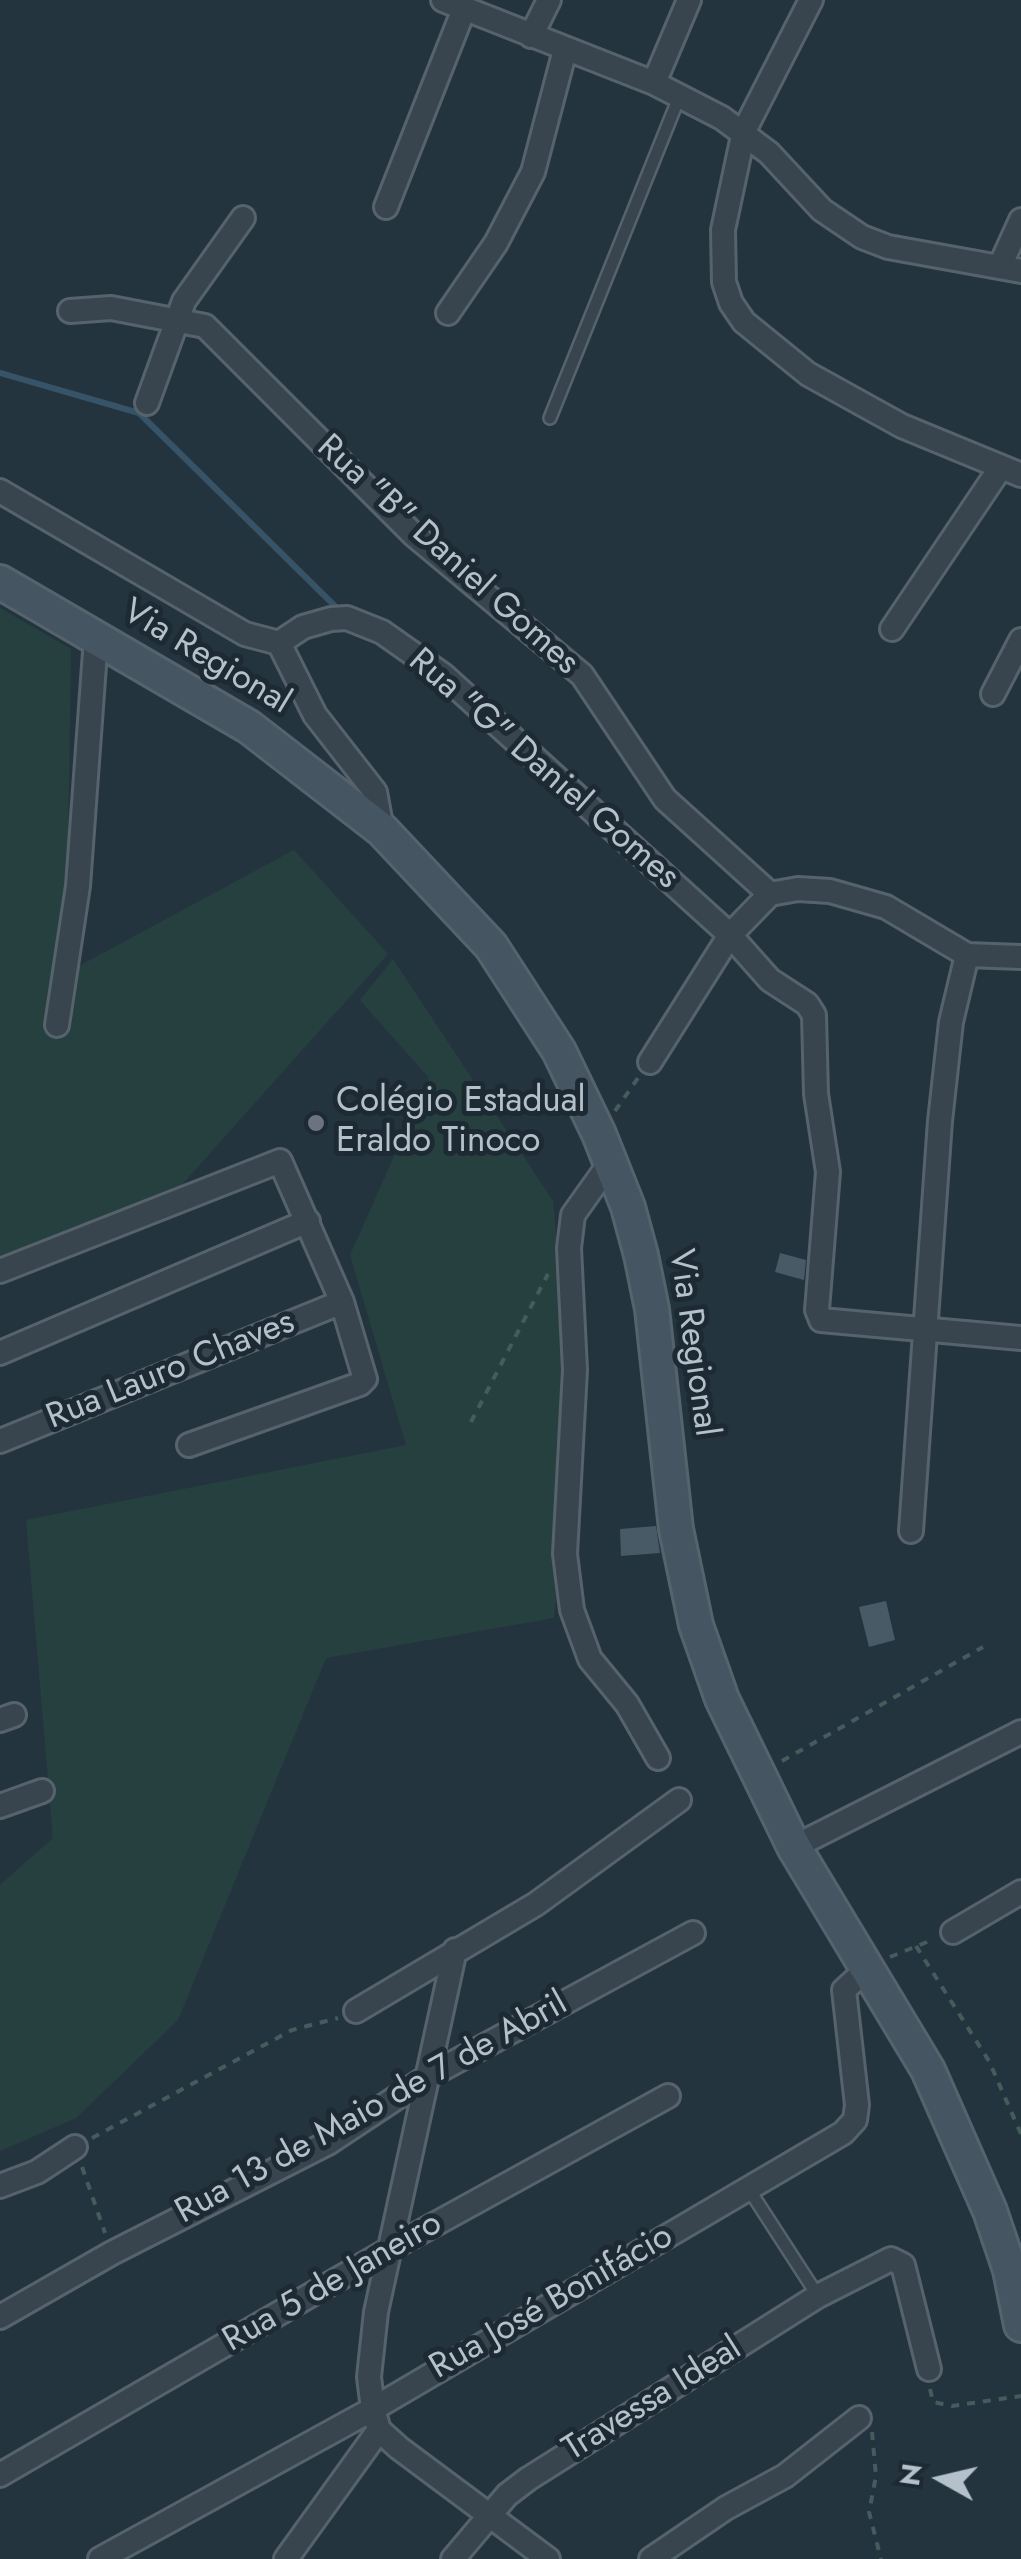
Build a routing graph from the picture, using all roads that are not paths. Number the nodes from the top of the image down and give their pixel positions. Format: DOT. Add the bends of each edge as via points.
graph roads {
  1 [pos="549,0"];
  2 [pos="689,0"];
  3 [pos="811,0"];
  4 [pos="462,5"];
  5 [pos="531,36"];
  6 [pos="565,50"];
  7 [pos="654,83"];
  8 [pos="680,96"];
  9 [pos="744,131"];
  10 [pos="386,207"];
  11 [pos="243,218"];
  12 [pos="1021,220"];
  13 [pos="1011,268"];
  14 [pos="70,311"];
  15 [pos="448,313"];
  16 [pos="176,318"];
  17 [pos="147,402"];
  18 [pos="550,418"];
  19 [pos="1011,471"];
  20 [pos="0,491"];
  21 [pos="0,582"];
  22 [pos="892,629"];
  23 [pos="96,638"];
  24 [pos="1021,640"];
  25 [pos="280,643"];
  26 [pos="994,694"];
  27 [pos="382,830"];
  28 [pos="770,894"];
  29 [pos="730,935"];
  30 [pos="968,955"];
  31 [pos="1021,957"];
  32 [pos="57,1026"];
  33 [pos="650,1062"];
  34 [pos="605,1148"];
  35 [pos="308,1221"];
  36 [pos="0,1271"];
  37 [pos="342,1302"];
  38 [pos="927,1332"];
  39 [pos="1021,1338"];
  40 [pos="0,1353"];
  41 [pos="0,1441"];
  42 [pos="189,1445"];
  43 [pos="911,1531"];
  44 [pos="1021,1732"];
  45 [pos="658,1758"];
  46 [pos="42,1791"];
  47 [pos="679,1800"];
  48 [pos="0,1806"];
  49 [pos="794,1848"];
  50 [pos="1021,1892"];
  51 [pos="953,1932"];
  52 [pos="693,1933"];
  53 [pos="455,1950"];
  54 [pos="868,1968"];
  55 [pos="356,2012"];
  56 [pos="429,2076"];
  57 [pos="668,2096"];
  58 [pos="75,2147"];
  59 [pos="0,2186"];
  60 [pos="750,2191"];
  61 [pos="390,2249"];
  62 [pos="818,2296"];
  63 [pos="0,2317"];
  64 [pos="1020,2319"];
  65 [pos="929,2369"];
  66 [pos="860,2418"];
  67 [pos="376,2420"];
  68 [pos="0,2475"];
  69 [pos="490,2514"];
  70 [pos="100,2559"];
  71 [pos="286,2559"];
  72 [pos="453,2559"];
  73 [pos="548,2559"];
  74 [pos="651,2559"];
  1 -- 5 [label="street"];
  2 -- 7 [label="street"];
  3 -- 9 [label="street"];
  4 -- 5 [label="street"];
  4 -- 10 [label="street"];
  5 -- 6 [label="street"];
  6 -- 7 [label="street"];
  6 -- 15 [label="street" via="533,172"];
  7 -- 8 [label="street"];
  8 -- 9 [label="street"];
  8 -- 18 [label="lane"];
  9 -- 13 [label="street" via="822,210 862,237"];
  9 -- 19 [label="street" via="722,257 731,303 744,322 852,400"];
  11 -- 16 [label="street"];
  12 -- 13 [label="street"];
  14 -- 16 [label="street, Rua \"B\" Daniel Gomes" via="111,308"];
  16 -- 17 [label="street"];
  16 -- 28 [label="street, Rua \"B\" Daniel Gomes" via="205,326 414,535 582,676 665,798"];
  19 -- 22 [label="street"];
  20 -- 25 [label="street" via="245,634"];
  21 -- 23 [label="main road, Via Regional"];
  23 -- 27 [label="main road, Via Regional" via="249,727"];
  23 -- 32 [label="street" via="78,886"];
  24 -- 26 [label="street"];
  25 -- 27 [label="street" via="315,715 375,792"];
  25 -- 29 [label="street, Rua \"G\" Daniel Gomes" via="316,622 347,618 382,632 443,675"];
  27 -- 34 [label="main road, Via Regional" via="452,900 509,972 559,1051"];
  28 -- 29 [label="street"];
  28 -- 30 [label="street" via="830,891 886,907"];
  29 -- 33 [label="street"];
  29 -- 38 [label="street, Rua \"G\" Daniel Gomes" via="814,1015 816,1094 828,1172 817,1310 824,1323"];
  30 -- 31 [label="street"];
  30 -- 38 [label="street" via="951,1022 940,1121"];
  34 -- 45 [label="street" via="573,1215 569,1248 575,1370 565,1554 572,1610 590,1659 627,1704"];
  34 -- 49 [label="main road, Via Regional" via="628,1206 652,1309 676,1529 696,1624 722,1699"];
  35 -- 36 [label="street" via="282,1163 274,1160"];
  35 -- 37 [label="street"];
  35 -- 40 [label="street"];
  37 -- 41 [label="street, Rua Lauro Chaves"];
  37 -- 42 [label="street" via="364,1364 360,1384"];
  38 -- 39 [label="street"];
  38 -- 43 [label="street"];
  44 -- 49 [label="street"];
  46 -- 48 [label="street"];
  47 -- 53 [label="street" via="536,1904"];
  49 -- 54 [label="main road, Via Regional"];
  50 -- 51 [label="street"];
  52 -- 56 [label="street, Rua 13 de Maio de 7 de Abril"];
  53 -- 55 [label="street"];
  53 -- 56 [label="street"];
  54 -- 60 [label="street, Rua José Bonifácio" via="849,1982 842,2000 855,2120"];
  54 -- 64 [label="main road, Via Regional" via="928,2070 966,2152 1010,2270"];
  56 -- 61 [label="street"];
  56 -- 63 [label="street, Rua 13 de Maio de 7 de Abril" via="328,2143"];
  57 -- 61 [label="street, Rua 5 de Janeiro"];
  58 -- 59 [label="street"];
  60 -- 62 [label="lane"];
  60 -- 67 [label="street, Rua José Bonifácio" via="508,2326"];
  61 -- 67 [label="street" via="371,2344"];
  61 -- 68 [label="street, Rua 5 de Janeiro"];
  62 -- 65 [label="street, Travessa Ideal" via="890,2259 903,2266"];
  62 -- 69 [label="street, Travessa Ideal" via="528,2479"];
  66 -- 74 [label="street" via="785,2476"];
  67 -- 69 [label="street"];
  67 -- 70 [label="street, Rua José Bonifácio"];
  67 -- 71 [label="street"];
  69 -- 72 [label="street, Travessa Ideal"];
  69 -- 73 [label="street"];
}
